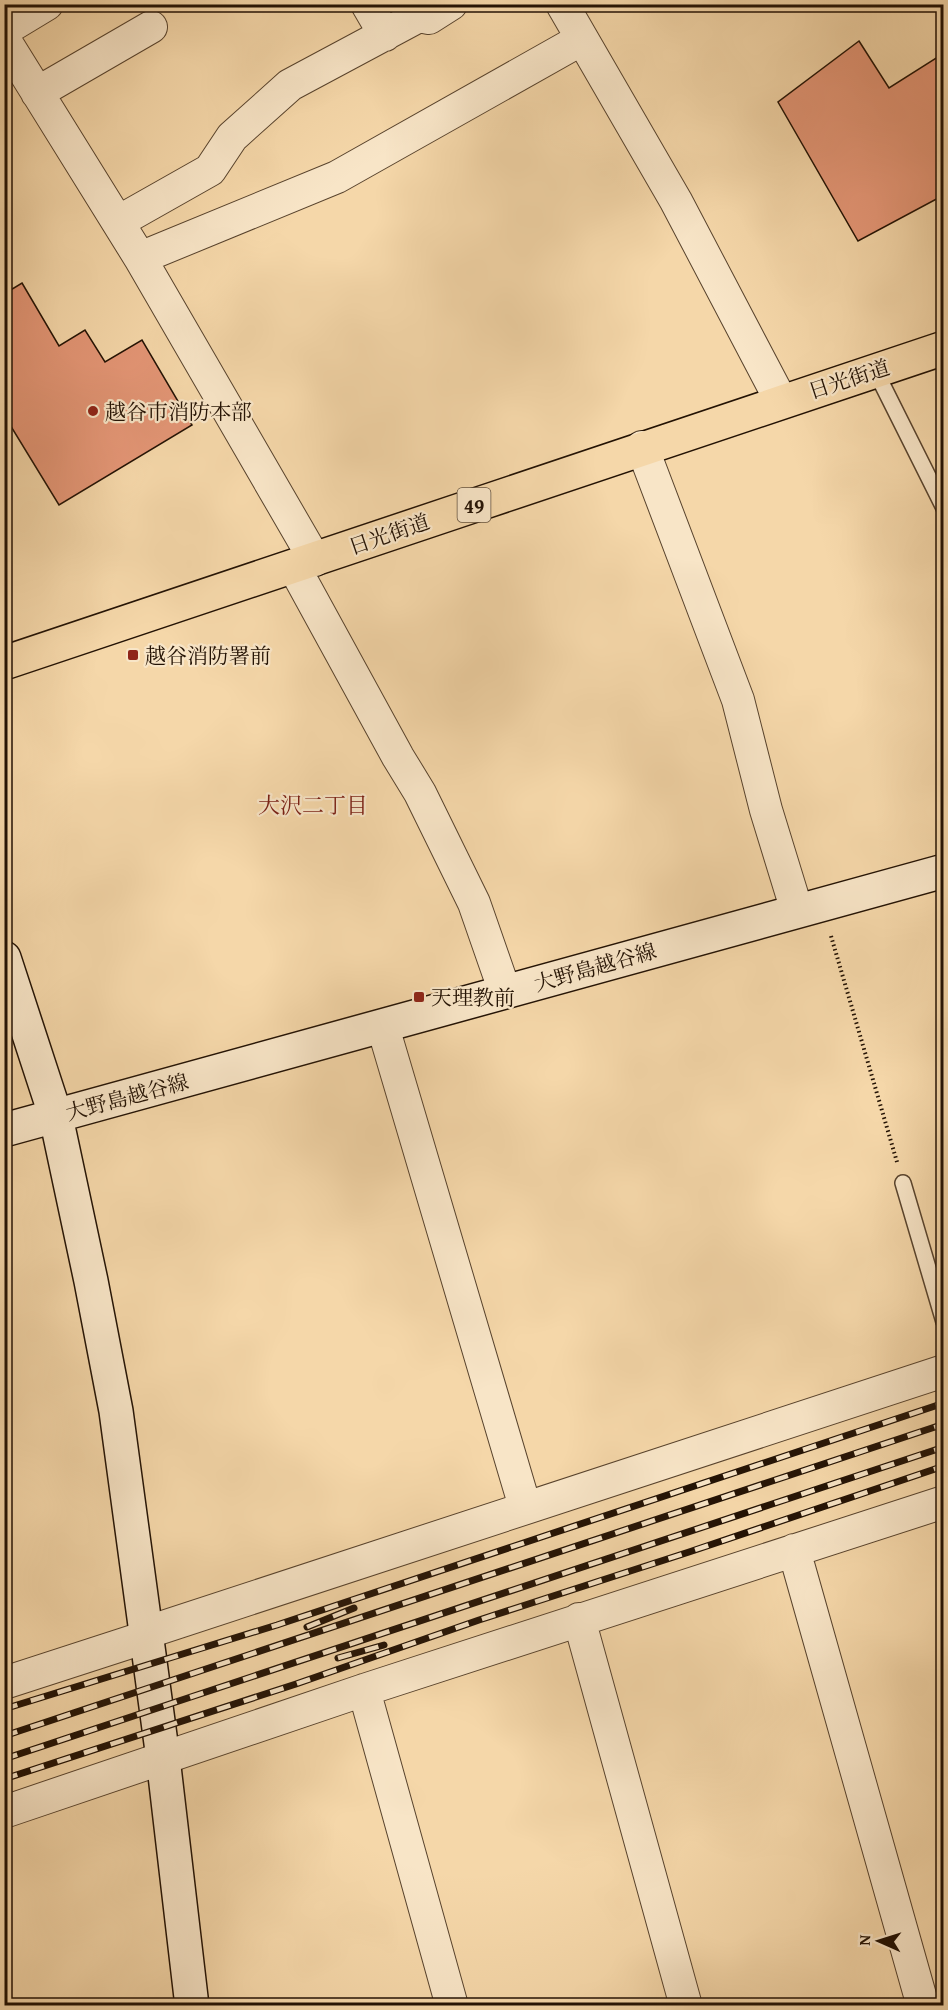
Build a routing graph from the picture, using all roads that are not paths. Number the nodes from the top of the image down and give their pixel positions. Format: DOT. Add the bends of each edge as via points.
graph roads {
  1 [pos="47,4"];
  2 [pos="367,4"];
  3 [pos="451,4"];
  4 [pos="562,4"];
  5 [pos="151,27"];
  6 [pos="4,30"];
  7 [pos="385,35"];
  8 [pos="4,39"];
  9 [pos="582,39"];
  10 [pos="36,93"];
  11 [pos="118,222"];
  12 [pos="140,258"];
  13 [pos="944,348"];
  14 [pos="875,370"];
  15 [pos="781,401"];
  16 [pos="642,447"];
  17 [pos="944,508"];
  18 [pos="304,563"];
  19 [pos="4,663"];
  20 [pos="944,871"];
  21 [pos="809,907"];
  22 [pos="4,958"];
  23 [pos="505,993"];
  24 [pos="383,1027"];
  25 [pos="56,1117"];
  26 [pos="4,1130"];
  27 [pos="903,1183"];
  28 [pos="944,1322"];
  29 [pos="944,1371"];
  30 [pos="944,1502"];
  31 [pos="525,1507"];
  32 [pos="794,1550"];
  33 [pos="579,1620"];
  34 [pos="146,1635"];
  35 [pos="4,1683"];
  36 [pos="364,1690"];
  37 [pos="163,1758"];
  38 [pos="4,1812"];
  39 [pos="192,2006"];
  40 [pos="452,2006"];
  41 [pos="686,2006"];
  42 [pos="923,2006"];
  1 -- 6 [label="street"];
  2 -- 7 [label="street"];
  3 -- 7 [label="street" via="429,18 419,16"];
  4 -- 9 [label="street"];
  5 -- 10 [label="street"];
  7 -- 11 [label="street" via="290,86 232,137 210,170"];
  8 -- 10 [label="street"];
  9 -- 12 [label="street" via="337,177"];
  9 -- 15 [label="street" via="676,201"];
  10 -- 11 [label="street"];
  11 -- 12 [label="street"];
  12 -- 18 [label="street"];
  13 -- 14 [label="main road, 日光街道 / 49"];
  14 -- 15 [label="main road, 日光街道 / 49"];
  14 -- 17 [label="lane"];
  15 -- 16 [label="main road, 日光街道 / 49"];
  16 -- 18 [label="main road, 日光街道 / 49"];
  16 -- 21 [label="street" via="738,700 766,810"];
  18 -- 19 [label="main road, 日光街道 / 49"];
  18 -- 23 [label="street" via="474,903"];
  20 -- 21 [label="street, 大野島越谷線"];
  21 -- 23 [label="street, 大野島越谷線"];
  22 -- 25 [label="street"];
  23 -- 24 [label="street, 大野島越谷線"];
  24 -- 25 [label="street, 大野島越谷線"];
  24 -- 31 [label="street"];
  25 -- 26 [label="street, 大野島越谷線"];
  25 -- 34 [label="street" via="116,1411"];
  27 -- 28 [label="lane"];
  29 -- 31 [label="street"];
  30 -- 32 [label="street"];
  31 -- 34 [label="street"];
  32 -- 33 [label="street"];
  32 -- 42 [label="street"];
  33 -- 36 [label="street"];
  33 -- 41 [label="street"];
  34 -- 35 [label="street"];
  34 -- 37 [label="street"];
  36 -- 37 [label="street"];
  36 -- 40 [label="street"];
  37 -- 38 [label="street"];
  37 -- 39 [label="street"];
}
